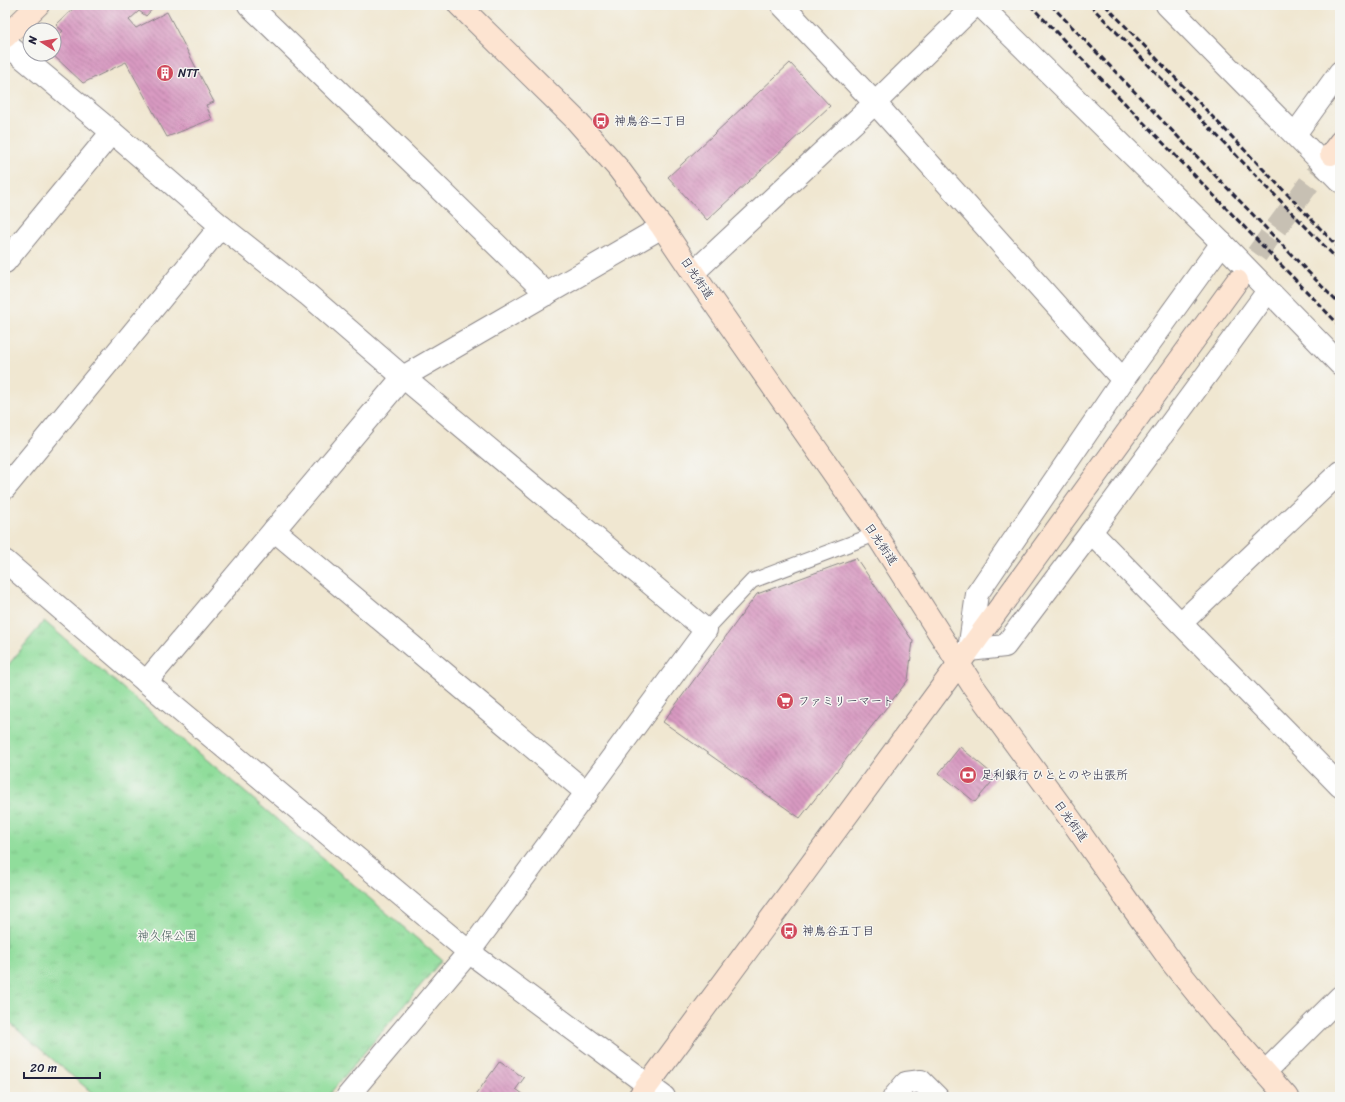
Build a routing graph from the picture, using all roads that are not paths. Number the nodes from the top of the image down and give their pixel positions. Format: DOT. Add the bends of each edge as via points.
graph roads {
  1 [pos="38,5"];
  2 [pos="249,5"];
  3 [pos="782,5"];
  4 [pos="975,5"];
  5 [pos="980,5"];
  6 [pos="1167,5"];
  7 [pos="464,7"];
  8 [pos="5,37"];
  9 [pos="5,43"];
  10 [pos="1340,72"];
  11 [pos="875,103"];
  12 [pos="112,132"];
  13 [pos="1295,134"];
  14 [pos="1340,181"];
  15 [pos="221,226"];
  16 [pos="662,227"];
  17 [pos="1222,243"];
  18 [pos="5,262"];
  19 [pos="693,273"];
  20 [pos="1237,281"];
  21 [pos="1268,291"];
  22 [pos="547,294"];
  23 [pos="1340,364"];
  24 [pos="404,377"];
  25 [pos="1123,380"];
  26 [pos="1340,472"];
  27 [pos="5,488"];
  28 [pos="274,530"];
  29 [pos="1091,532"];
  30 [pos="876,534"];
  31 [pos="5,561"];
  32 [pos="1181,623"];
  33 [pos="706,630"];
  34 [pos="963,657"];
  35 [pos="146,682"];
  36 [pos="1340,786"];
  37 [pos="587,793"];
  38 [pos="469,952"];
  39 [pos="1340,997"];
  40 [pos="1265,1072"];
  41 [pos="650,1093"];
  42 [pos="347,1097"];
  43 [pos="894,1097"];
  44 [pos="937,1097"];
  45 [pos="1287,1097"];
  1 -- 8 [label="main road"];
  2 -- 22 [label="street"];
  3 -- 11 [label="street"];
  4 -- 11 [label="street"];
  5 -- 17 [label="street"];
  6 -- 13 [label="street"];
  7 -- 16 [label="main road, 日光街道" via="575,119 618,168"];
  9 -- 12 [label="street"];
  10 -- 13 [label="street"];
  11 -- 19 [label="street"];
  11 -- 25 [label="street"];
  12 -- 15 [label="street"];
  12 -- 18 [label="street"];
  13 -- 14 [label="street"];
  15 -- 24 [label="street" via="307,294"];
  15 -- 27 [label="street"];
  16 -- 19 [label="main road, 日光街道"];
  16 -- 22 [label="street"];
  17 -- 21 [label="street"];
  17 -- 25 [label="street"];
  19 -- 30 [label="main road, 日光街道"];
  20 -- 34 [label="main road"];
  21 -- 23 [label="street"];
  21 -- 29 [label="street"];
  22 -- 24 [label="street"];
  24 -- 28 [label="street"];
  24 -- 33 [label="street"];
  25 -- 34 [label="street" via="977,594"];
  26 -- 32 [label="street"];
  28 -- 35 [label="street"];
  28 -- 37 [label="street"];
  29 -- 32 [label="street"];
  29 -- 34 [label="street" via="1005,646"];
  30 -- 33 [label="lane" via="752,581"];
  30 -- 34 [label="main road, 日光街道" via="936,628"];
  31 -- 35 [label="street"];
  32 -- 36 [label="street"];
  33 -- 37 [label="street"];
  34 -- 40 [label="main road, 日光街道" via="1173,964"];
  34 -- 41 [label="main road"];
  35 -- 38 [label="street"];
  37 -- 38 [label="street"];
  38 -- 41 [label="street"];
  38 -- 42 [label="street"];
  39 -- 40 [label="street"];
  40 -- 45 [label="main road, 日光街道"];
  43 -- 44 [label="street" via="906,1083 921,1082"];
}
